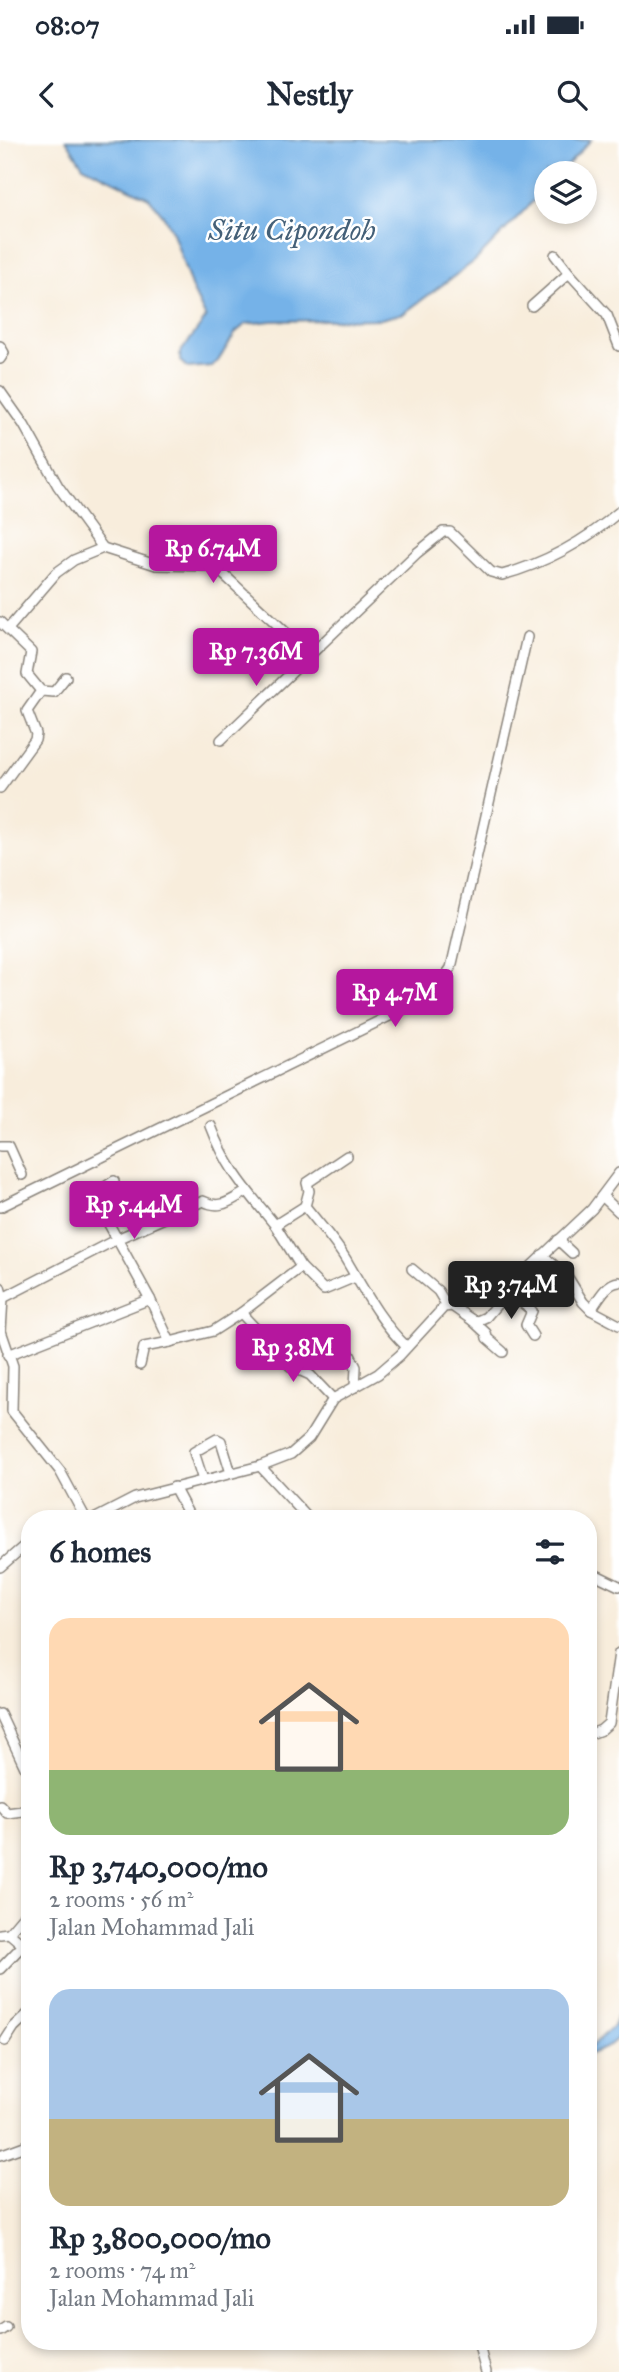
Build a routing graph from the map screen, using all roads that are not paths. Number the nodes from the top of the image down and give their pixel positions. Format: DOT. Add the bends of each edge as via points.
graph roads {
  1 [pos="555,255"];
  2 [pos="569,273"];
  3 [pos="533,306"];
  4 [pos="0,346"];
  5 [pos="619,346"];
  6 [pos="0,359"];
  7 [pos="0,391"];
  8 [pos="619,512"];
  9 [pos="103,548"];
  10 [pos="3,628"];
  11 [pos="527,637"];
  12 [pos="311,656"];
  13 [pos="66,677"];
  14 [pos="41,691"];
  15 [pos="221,740"];
  16 [pos="0,788"];
  17 [pos="211,1126"];
  18 [pos="0,1146"];
  19 [pos="346,1156"];
  20 [pos="619,1173"];
  21 [pos="22,1175"];
  22 [pos="114,1181"];
  23 [pos="246,1192"];
  24 [pos="602,1196"];
  25 [pos="305,1206"];
  26 [pos="0,1207"];
  27 [pos="619,1212"];
  28 [pos="275,1225"];
  29 [pos="117,1240"];
  30 [pos="558,1240"];
  31 [pos="572,1253"];
  32 [pos="542,1255"];
  33 [pos="301,1267"];
  34 [pos="412,1269"];
  35 [pos="355,1277"];
  36 [pos="619,1282"];
  37 [pos="0,1287"];
  38 [pos="508,1291"];
  39 [pos="3,1298"];
  40 [pos="150,1299"];
  41 [pos="447,1306"];
  42 [pos="591,1310"];
  43 [pos="241,1313"];
  44 [pos="0,1318"];
  45 [pos="472,1320"];
  46 [pos="619,1325"];
  47 [pos="533,1336"];
  48 [pos="170,1342"];
  49 [pos="407,1347"];
  50 [pos="348,1351"];
  51 [pos="503,1352"];
  52 [pos="8,1355"];
  53 [pos="140,1365"];
  54 [pos="355,1387"];
  55 [pos="333,1399"];
  56 [pos="260,1466"];
  57 [pos="231,1473"];
  58 [pos="203,1480"];
  59 [pos="174,1487"];
  60 [pos="81,1510"];
  61 [pos="112,1510"];
  62 [pos="186,1510"];
  63 [pos="301,1510"];
  64 [pos="21,1549"];
  65 [pos="0,1567"];
  66 [pos="597,1575"];
  67 [pos="619,1586"];
  68 [pos="619,1653"];
  69 [pos="0,1714"];
  70 [pos="597,1731"];
  71 [pos="21,1759"];
  72 [pos="0,1805"];
  73 [pos="21,1811"];
  74 [pos="21,1917"];
  75 [pos="4,1933"];
  76 [pos="21,1945"];
  77 [pos="21,1952"];
  78 [pos="1,1969"];
  79 [pos="21,2020"];
  80 [pos="5,2041"];
  81 [pos="21,2147"];
  82 [pos="0,2155"];
  83 [pos="480,2350"];
  84 [pos="486,2372"];
  1 -- 2 [label="street"];
  2 -- 3 [label="street"];
  2 -- 5 [label="street" via="607,315"];
  4 -- 6 [label="street" via="4,353"];
  7 -- 9 [label="street" via="58,486"];
  8 -- 12 [label="street" via="567,549 502,575 491,572 450,532 443,532"];
  9 -- 10 [label="street" via="56,573"];
  9 -- 12 [label="street" via="156,565 220,570"];
  10 -- 14 [label="street" via="31,652 27,674"];
  11 -- 26 [label="street" via="451,968 438,987 420,1001"];
  12 -- 15 [label="street"];
  13 -- 14 [label="street" via="54,692"];
  14 -- 16 [label="street" via="27,712 35,740"];
  17 -- 23 [label="street" via="222,1156"];
  18 -- 21 [label="street" via="9,1146"];
  19 -- 25 [label="street" via="307,1183"];
  20 -- 24 [label="street"];
  22 -- 29 [label="street" via="93,1195"];
  23 -- 28 [label="street"];
  23 -- 29 [label="street" via="218,1206 203,1201"];
  24 -- 27 [label="street"];
  24 -- 30 [label="street"];
  25 -- 28 [label="street"];
  25 -- 35 [label="street"];
  28 -- 33 [label="street"];
  29 -- 39 [label="street"];
  29 -- 40 [label="street"];
  30 -- 31 [label="street"];
  30 -- 32 [label="street"];
  32 -- 38 [label="street"];
  32 -- 42 [label="street" via="568,1276"];
  33 -- 35 [label="street" via="324,1290"];
  33 -- 43 [label="street"];
  34 -- 41 [label="street" via="438,1291"];
  35 -- 49 [label="street" via="390,1331"];
  36 -- 42 [label="street" via="608,1287"];
  37 -- 39 [label="street"];
  38 -- 45 [label="street" via="486,1317"];
  38 -- 47 [label="street" via="532,1311 526,1325"];
  39 -- 44 [label="street"];
  40 -- 48 [label="street"];
  40 -- 52 [label="street"];
  41 -- 45 [label="street"];
  41 -- 49 [label="street"];
  42 -- 46 [label="street"];
  43 -- 48 [label="street" via="213,1331"];
  43 -- 55 [label="street" via="290,1366 310,1375"];
  44 -- 52 [label="street"];
  45 -- 51 [label="street"];
  48 -- 53 [label="street" via="144,1347"];
  49 -- 54 [label="street" via="378,1374"];
  50 -- 54 [label="street" via="356,1367"];
  52 -- 60 [label="street" via="13,1366 12,1411 60,1471"];
  54 -- 55 [label="street"];
  55 -- 56 [label="street" via="300,1448"];
  56 -- 57 [label="street"];
  56 -- 63 [label="street"];
  57 -- 58 [label="street"];
  57 -- 58 [label="street" via="217,1439 194,1452"];
  58 -- 59 [label="street"];
  59 -- 61 [label="street"];
  59 -- 62 [label="street"];
  64 -- 65 [label="street"];
  66 -- 67 [label="street"];
  68 -- 70 [label="street" via="609,1723"];
  69 -- 71 [label="street"];
  72 -- 73 [label="street" via="7,1813"];
  74 -- 75 [label="street"];
  75 -- 76 [label="street"];
  77 -- 78 [label="street"];
  79 -- 80 [label="street"];
  81 -- 82 [label="street"];
  83 -- 84 [label="street"];
}
